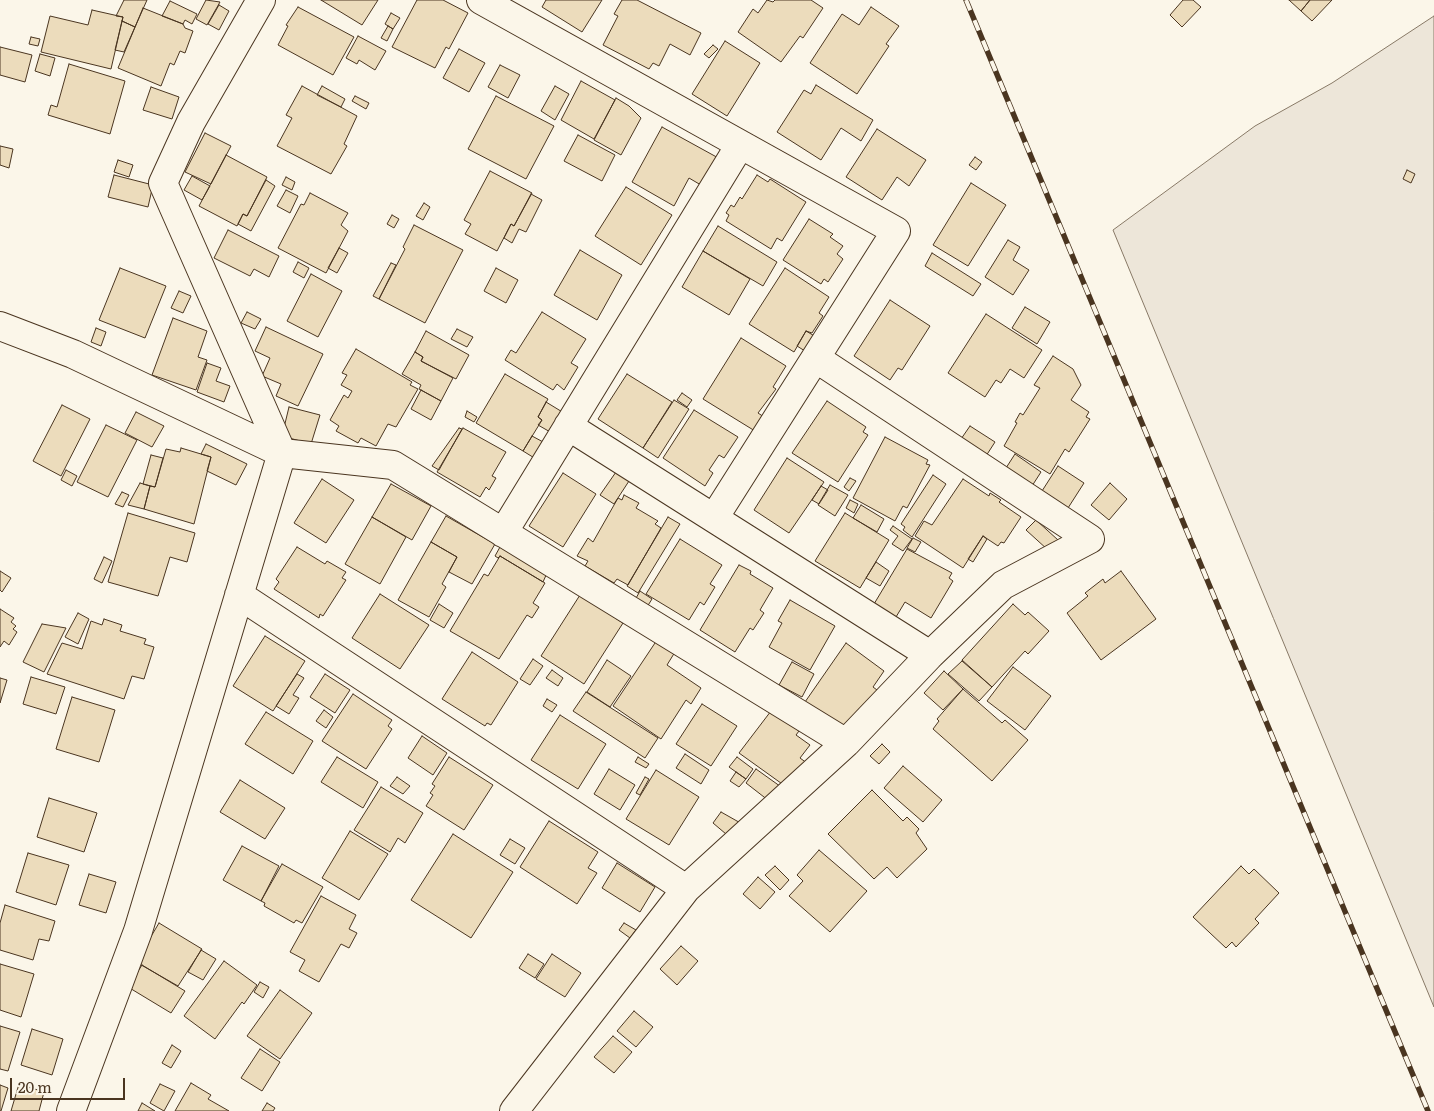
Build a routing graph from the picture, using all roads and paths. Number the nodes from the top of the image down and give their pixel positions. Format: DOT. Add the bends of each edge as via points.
graph roads {
  1 [pos="262,0"];
  2 [pos="481,0"];
  3 [pos="740,144"];
  4 [pos="0,326"];
  5 [pos="817,358"];
  6 [pos="568,426"];
  7 [pos="282,453"];
  8 [pos="714,518"];
  9 [pos="503,533"];
  10 [pos="239,596"];
  11 [pos="930,655"];
  12 [pos="846,743"];
  13 [pos="686,889"];
  14 [pos="71,1111"];
  15 [pos="514,1111"];
  1 -- 7 [label="street" via="191,122 163,183"];
  2 -- 3 [label="street"];
  3 -- 5 [label="street" via="896,231"];
  3 -- 6 [label="street"];
  4 -- 7 [label="street" via="73,354"];
  5 -- 8 [label="street"];
  5 -- 11 [label="street" via="1090,540 1003,585"];
  6 -- 8 [label="street"];
  6 -- 9 [label="street"];
  7 -- 9 [label="street" via="393,465"];
  7 -- 10 [label="street"];
  8 -- 11 [label="street"];
  9 -- 12 [label="street"];
  10 -- 13 [label="street"];
  10 -- 14 [label="street" via="138,931"];
  11 -- 12 [label="street"];
  12 -- 13 [label="street"];
  13 -- 15 [label="street"];
}
